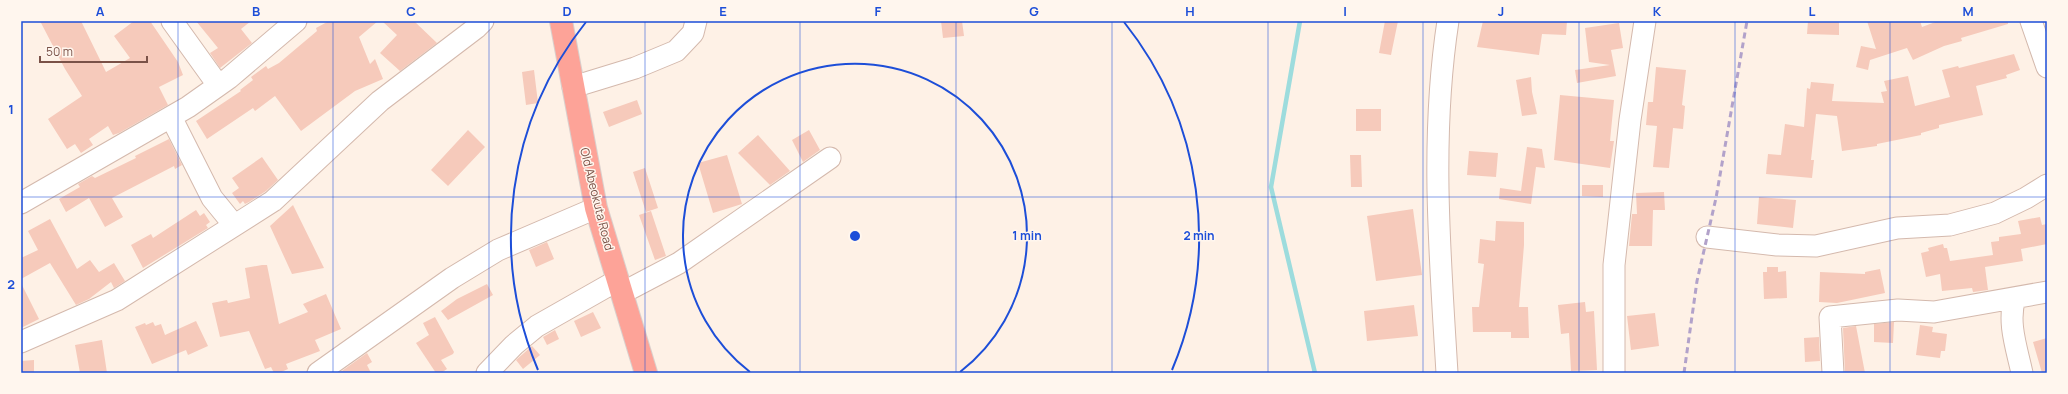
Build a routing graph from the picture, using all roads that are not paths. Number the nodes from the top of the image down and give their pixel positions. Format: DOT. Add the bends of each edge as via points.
graph roads {
  1 [pos="172,21"];
  2 [pos="296,21"];
  3 [pos="483,21"];
  4 [pos="562,21"];
  5 [pos="696,21"];
  6 [pos="1448,21"];
  7 [pos="1645,21"];
  8 [pos="2031,21"];
  9 [pos="2047,67"];
  10 [pos="218,86"];
  11 [pos="573,87"];
  12 [pos="171,117"];
  13 [pos="830,158"];
  14 [pos="2047,185"];
  15 [pos="21,203"];
  16 [pos="596,208"];
  17 [pos="234,225"];
  18 [pos="1707,237"];
  19 [pos="620,287"];
  20 [pos="2047,292"];
  21 [pos="2015,298"];
  22 [pos="21,342"];
  23 [pos="318,373"];
  24 [pos="487,373"];
  25 [pos="646,373"];
  26 [pos="1447,373"];
  27 [pos="1614,373"];
  28 [pos="1833,373"];
  29 [pos="2022,373"];
  1 -- 10 [label="street"];
  2 -- 10 [label="street"];
  3 -- 17 [label="street" via="380,101 273,201"];
  4 -- 11 [label="highway, Old Abeokuta Road"];
  5 -- 11 [label="street" via="693,33 676,52"];
  6 -- 26 [label="street" via="1440,93 1438,155 1438,212"];
  7 -- 27 [label="street" via="1630,120 1614,266"];
  8 -- 9 [label="street"];
  10 -- 12 [label="street"];
  11 -- 16 [label="highway, Old Abeokuta Road"];
  12 -- 15 [label="street"];
  12 -- 17 [label="street" via="212,198"];
  13 -- 19 [label="street" via="679,263"];
  14 -- 18 [label="street" via="1995,213 1950,225 1897,228 1816,246 1777,245"];
  16 -- 19 [label="highway, Old Abeokuta Road"];
  16 -- 23 [label="street" via="498,250 452,278"];
  17 -- 22 [label="street" via="117,300"];
  19 -- 24 [label="street" via="537,326"];
  19 -- 25 [label="highway, Old Abeokuta Road"];
  20 -- 21 [label="street"];
  21 -- 28 [label="street" via="1934,312 1898,310 1830,316"];
  21 -- 29 [label="street" via="2011,309"];
}
